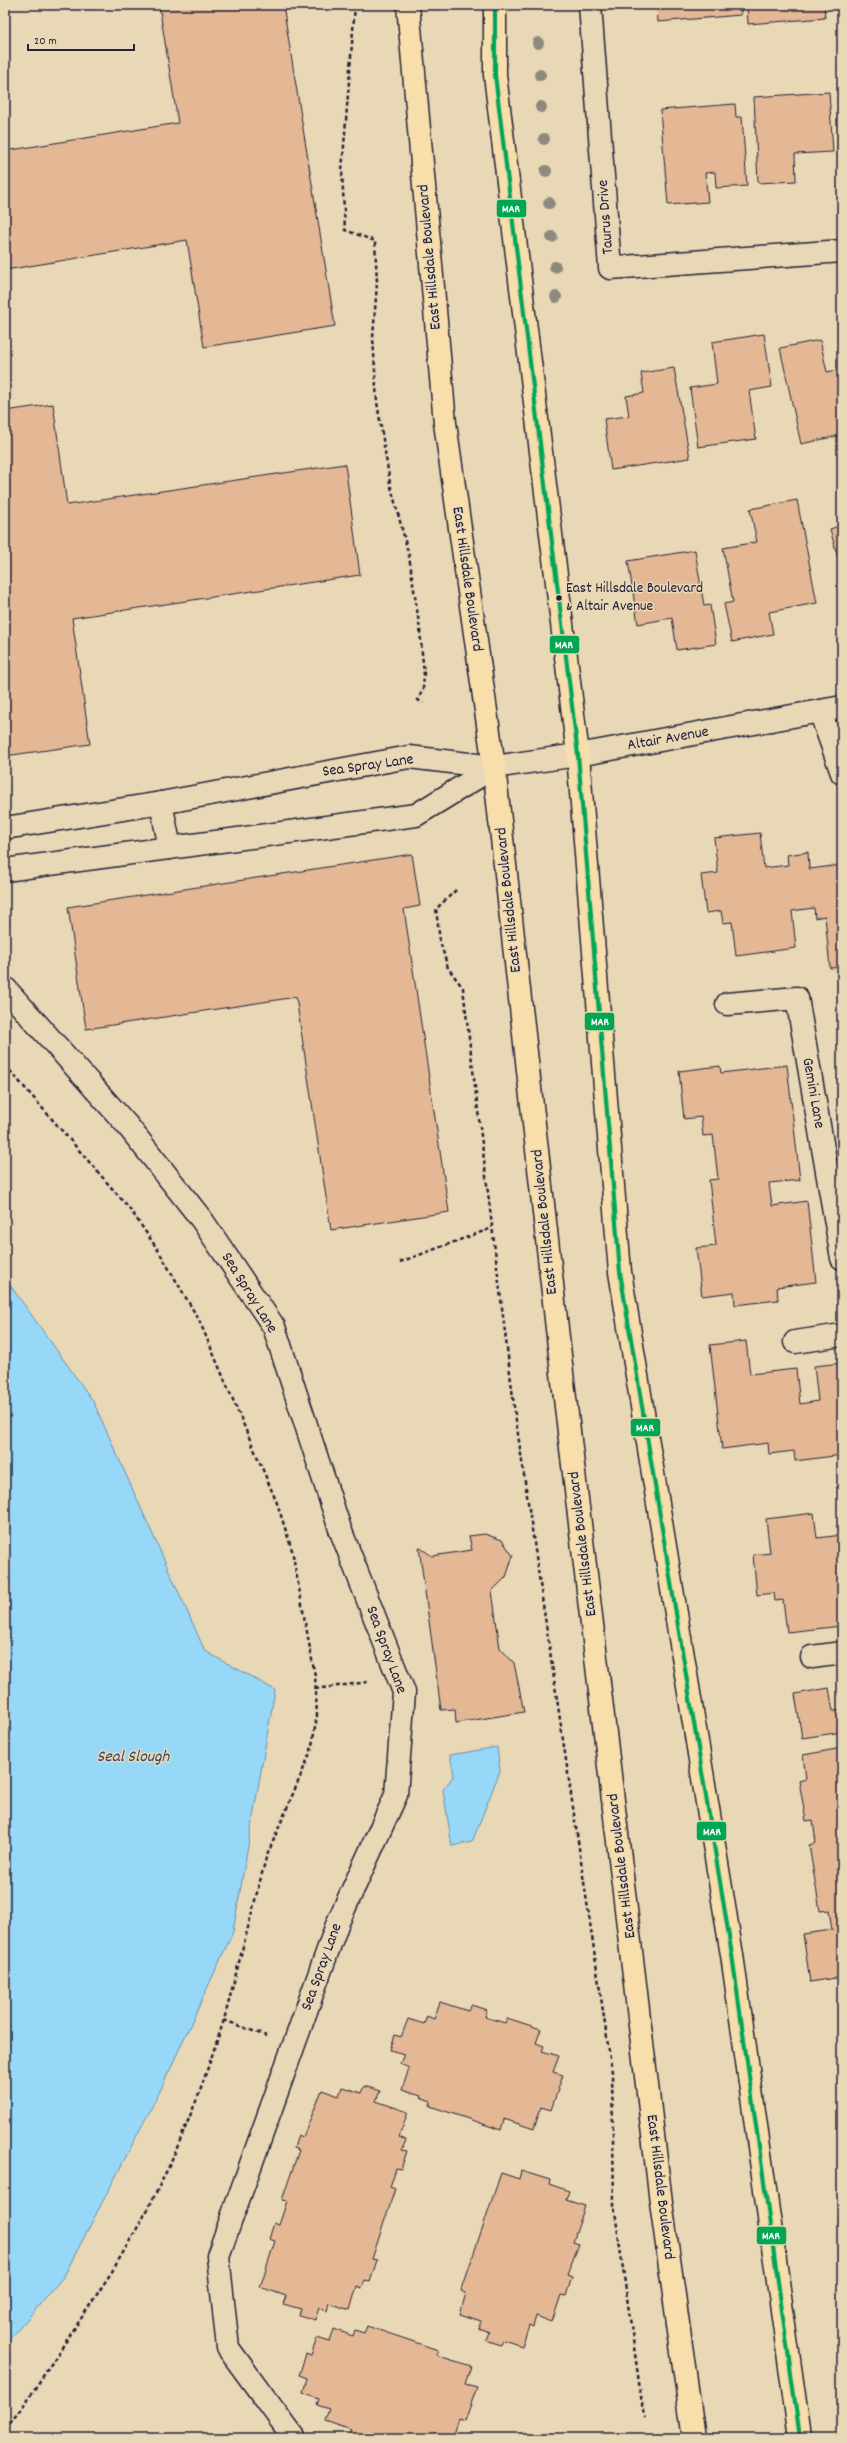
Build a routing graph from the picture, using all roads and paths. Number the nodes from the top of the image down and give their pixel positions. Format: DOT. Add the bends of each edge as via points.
graph roads {
  1 [pos="355,5"];
  2 [pos="408,5"];
  3 [pos="495,5"];
  4 [pos="590,5"];
  5 [pos="842,251"];
  6 [pos="423,703"];
  7 [pos="842,707"];
  8 [pos="820,711"];
  9 [pos="578,755"];
  10 [pos="494,767"];
  11 [pos="842,773"];
  12 [pos="161,802"];
  13 [pos="5,828"];
  14 [pos="170,848"];
  15 [pos="5,870"];
  16 [pos="456,890"];
  17 [pos="5,988"];
  18 [pos="727,1004"];
  19 [pos="5,1065"];
  20 [pos="492,1228"];
  21 [pos="842,1258"];
  22 [pos="400,1262"];
  23 [pos="842,1335"];
  24 [pos="794,1342"];
  25 [pos="842,1653"];
  26 [pos="812,1657"];
  27 [pos="350,1685"];
  28 [pos="315,1689"];
  29 [pos="224,2020"];
  30 [pos="293,2046"];
  31 [pos="644,2418"];
  32 [pos="5,2430"];
  33 [pos="690,2434"];
  34 [pos="294,2438"];
  35 [pos="800,2438"];
  1 -- 6 [label="path" via="342,171 345,230 375,241 377,283 373,338 376,402 390,483 409,556 424,655 423,689 418,700"];
  2 -- 10 [label="main road, East Hillsdale Boulevard" via="445,423"];
  3 -- 9 [label="main road" via="495,74"];
  4 -- 5 [label="street, Taurus Drive" via="610,268"];
  7 -- 8 [label="street, Altair Avenue"];
  8 -- 9 [label="street, Altair Avenue"];
  8 -- 11 [label="street"];
  9 -- 10 [label="street, Altair Avenue"];
  9 -- 35 [label="main road" via="620,1272 732,1955"];
  10 -- 12 [label="street, Sea Spray Lane" via="409,757"];
  10 -- 14 [label="street" via="416,815"];
  10 -- 33 [label="main road, East Hillsdale Boulevard" via="562,1374"];
  12 -- 13 [label="street, Sea Spray Lane"];
  12 -- 14 [label="street"];
  14 -- 15 [label="street"];
  16 -- 20 [label="path" via="436,909 436,919 448,968 463,988"];
  17 -- 30 [label="street, Sea Spray Lane" via="127,1125 202,1220 274,1328 340,1529 404,1692 396,1795 338,1922"];
  18 -- 21 [label="street, Gemini Lane" via="797,998"];
  19 -- 28 [label="path" via="130,1209 158,1250 199,1320 277,1503 301,1593"];
  20 -- 22 [label="path"];
  20 -- 31 [label="path" via="515,1414 612,2072 614,2205"];
  23 -- 24 [label="street"];
  25 -- 26 [label="street"];
  27 -- 28 [label="path"];
  28 -- 29 [label="path" via="317,1716 311,1751 266,1858"];
  29 -- 30 [label="path"];
  29 -- 32 [label="path" via="199,2094 172,2160 148,2208 114,2270 76,2329"];
  30 -- 34 [label="street, Sea Spray Lane" via="218,2256 228,2348"];
}
